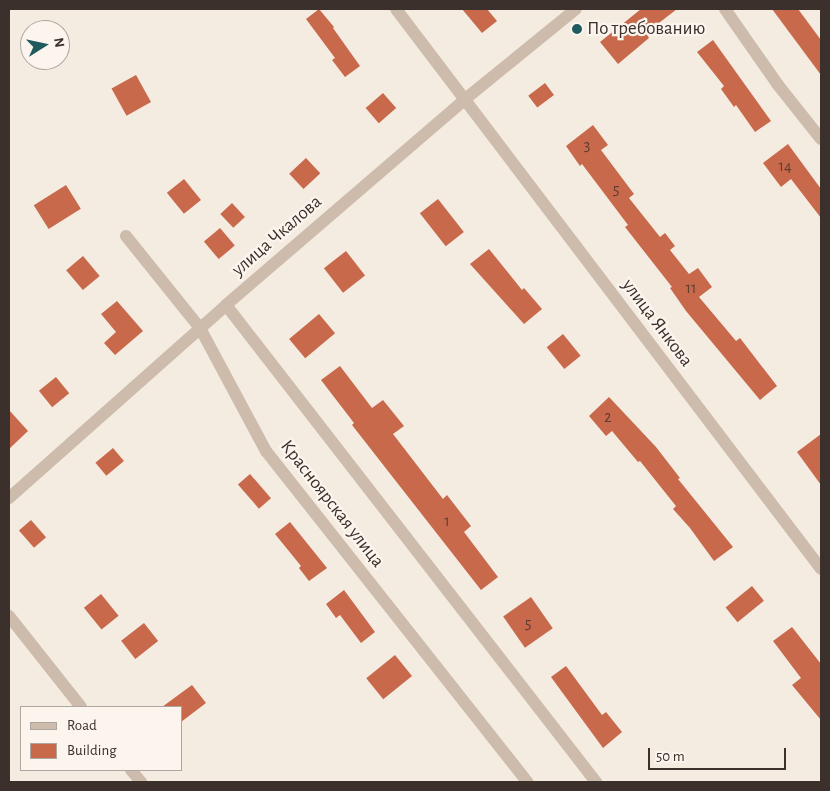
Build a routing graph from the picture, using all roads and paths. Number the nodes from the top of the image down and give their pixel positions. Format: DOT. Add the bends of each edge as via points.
graph roads {
  1 [pos="396,9"];
  2 [pos="576,9"];
  3 [pos="726,9"];
  4 [pos="464,100"];
  5 [pos="821,140"];
  6 [pos="126,236"];
  7 [pos="226,304"];
  8 [pos="200,328"];
  9 [pos="9,498"];
  10 [pos="821,569"];
  11 [pos="9,616"];
  12 [pos="80,706"];
  13 [pos="132,771"];
  14 [pos="141,782"];
  15 [pos="527,782"];
  16 [pos="596,782"];
  1 -- 4 [label="street, улица Янкова"];
  2 -- 4 [label="street, улица Чкалова"];
  3 -- 5 [label="street" via="778,85"];
  4 -- 7 [label="street, улица Чкалова"];
  4 -- 10 [label="street, улица Янкова"];
  6 -- 8 [label="street, Красноярская улица"];
  7 -- 8 [label="street, улица Чкалова"];
  7 -- 16 [label="street, Красноярская улица"];
  8 -- 9 [label="street, улица Чкалова"];
  8 -- 15 [label="street, Красноярская улица" via="266,451"];
  11 -- 12 [label="street"];
  13 -- 14 [label="street"];
}
